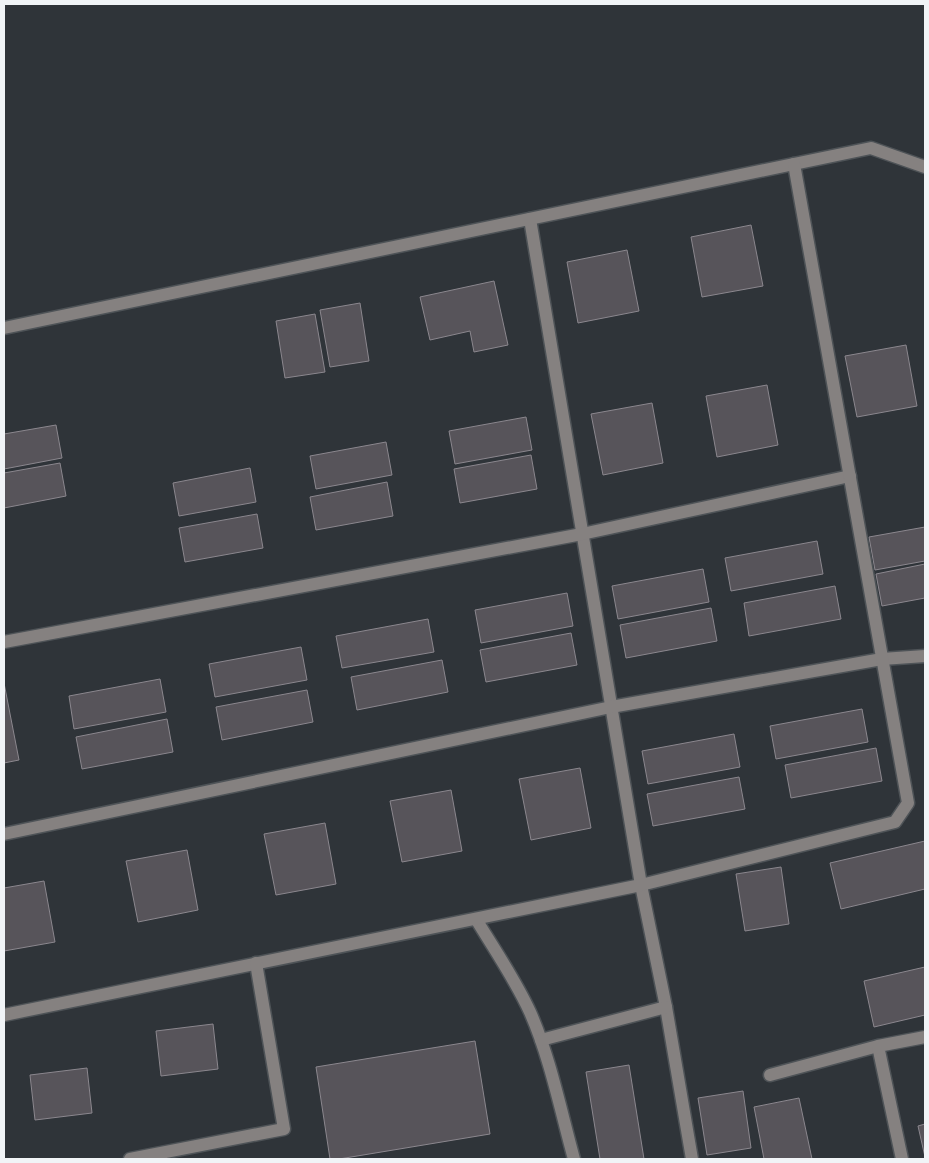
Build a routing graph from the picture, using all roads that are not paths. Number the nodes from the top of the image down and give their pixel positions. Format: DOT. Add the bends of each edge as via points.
graph roads {
  1 [pos="794,164"];
  2 [pos="925,167"];
  3 [pos="530,219"];
  4 [pos="4,328"];
  5 [pos="850,476"];
  6 [pos="582,534"];
  7 [pos="4,642"];
  8 [pos="925,656"];
  9 [pos="882,659"];
  10 [pos="611,707"];
  11 [pos="4,834"];
  12 [pos="641,885"];
  13 [pos="476,919"];
  14 [pos="256,963"];
  15 [pos="666,1007"];
  16 [pos="4,1014"];
  17 [pos="925,1037"];
  18 [pos="541,1040"];
  19 [pos="878,1046"];
  20 [pos="770,1075"];
  21 [pos="130,1159"];
  22 [pos="574,1159"];
  23 [pos="692,1159"];
  24 [pos="902,1159"];
  1 -- 2 [label="street" via="871,148"];
  1 -- 3 [label="street"];
  1 -- 5 [label="street"];
  3 -- 4 [label="street"];
  3 -- 6 [label="street"];
  5 -- 6 [label="street"];
  5 -- 9 [label="street"];
  6 -- 7 [label="street"];
  6 -- 10 [label="street"];
  8 -- 9 [label="street"];
  9 -- 10 [label="street"];
  9 -- 12 [label="street" via="908,803 895,822"];
  10 -- 11 [label="street"];
  10 -- 12 [label="street"];
  12 -- 13 [label="street"];
  12 -- 15 [label="street"];
  13 -- 14 [label="street"];
  13 -- 18 [label="street" via="514,980"];
  14 -- 16 [label="street"];
  14 -- 21 [label="street" via="284,1129"];
  15 -- 18 [label="street"];
  15 -- 23 [label="street"];
  17 -- 19 [label="street"];
  18 -- 22 [label="street"];
  19 -- 20 [label="street"];
  19 -- 24 [label="street"];
}
